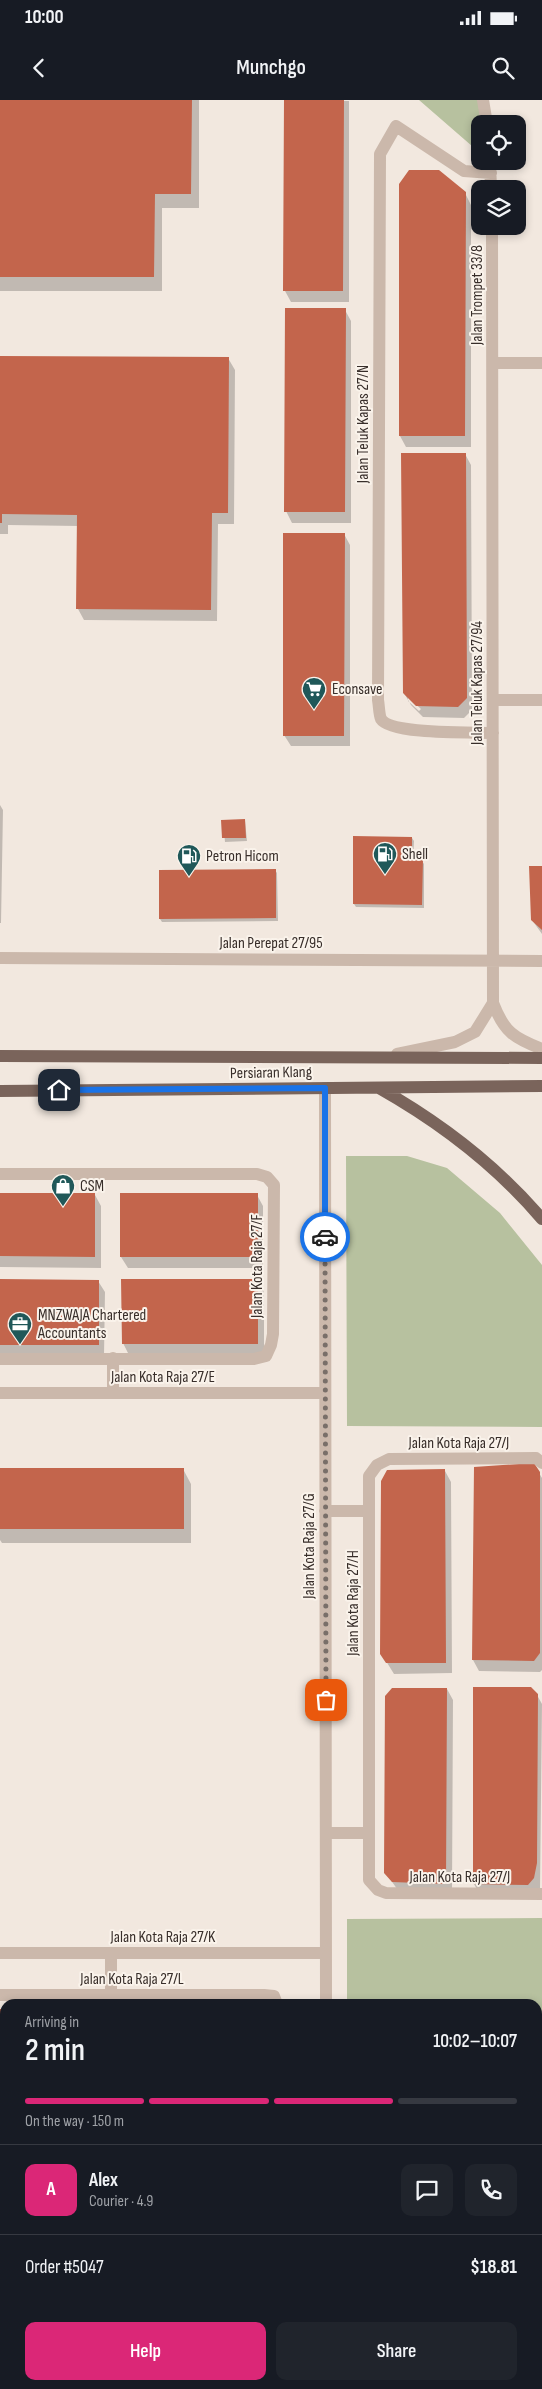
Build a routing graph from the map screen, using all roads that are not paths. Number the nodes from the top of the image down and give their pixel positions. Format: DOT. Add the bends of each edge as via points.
graph roads {
  1 [pos="483,100"];
  2 [pos="486,115"];
  3 [pos="471,170"];
  4 [pos="492,235"];
  5 [pos="493,363"];
  6 [pos="542,363"];
  7 [pos="493,700"];
  8 [pos="542,700"];
  9 [pos="493,732"];
  10 [pos="0,958"];
  11 [pos="493,961"];
  12 [pos="542,961"];
  13 [pos="493,1003"];
  14 [pos="542,1049"];
  15 [pos="0,1056"];
  16 [pos="372,1058"];
  17 [pos="542,1058"];
  18 [pos="542,1086"];
  19 [pos="377,1087"];
  20 [pos="325,1088"];
  21 [pos="0,1091"];
  22 [pos="0,1174"];
  23 [pos="542,1219"];
  24 [pos="113,1358"];
  25 [pos="0,1359"];
  26 [pos="0,1393"];
  27 [pos="113,1393"];
  28 [pos="325,1393"];
  29 [pos="542,1463"];
  30 [pos="376,1465"];
  31 [pos="325,1511"];
  32 [pos="369,1511"];
  33 [pos="326,1833"];
  34 [pos="369,1833"];
  35 [pos="378,1890"];
  36 [pos="542,1894"];
  37 [pos="326,1952"];
  38 [pos="0,1953"];
  39 [pos="111,1953"];
  40 [pos="0,1995"];
  41 [pos="111,1995"];
  42 [pos="275,1999"];
  43 [pos="326,1999"];
  1 -- 2 [label="street"];
  3 -- 9 [label="street, Jalan Teluk Kapas 27/N" via="464,171 396,126 380,154 378,700 381,719 390,727"];
  4 -- 5 [label="street, Jalan Trompet 33/8"];
  5 -- 6 [label="street"];
  5 -- 7 [label="street, Jalan Teluk Kapas 27/94"];
  7 -- 8 [label="street"];
  7 -- 9 [label="street, Jalan Teluk Kapas 27/94"];
  9 -- 11 [label="street, Jalan Teluk Kapas 27/94"];
  10 -- 11 [label="street, Jalan Perepat 27/95"];
  11 -- 12 [label="street, Jalan Perepat 27/95"];
  11 -- 13 [label="street, Jalan Teluk Kapas 27/94"];
  13 -- 14 [label="street" via="500,1021 516,1039"];
  13 -- 16 [label="street" via="475,1032 455,1042"];
  15 -- 16 [label="main road, Persiaran Klang"];
  16 -- 17 [label="main road, Persiaran Klang"];
  18 -- 19 [label="main road, Persiaran Klang"];
  19 -- 20 [label="main road, Persiaran Klang"];
  19 -- 23 [label="main road" via="434,1121 476,1154 519,1192"];
  20 -- 21 [label="main road, Persiaran Klang"];
  20 -- 28 [label="street, Jalan Kota Raja 27/G"];
  22 -- 24 [label="street, Jalan Kota Raja 27/F" via="257,1174 267,1177 274,1186 273,1334 266,1356 254,1359"];
  24 -- 25 [label="street, Jalan Kota Raja 27/F"];
  24 -- 27 [label="street"];
  26 -- 27 [label="street, Jalan Kota Raja 27/E"];
  27 -- 28 [label="street, Jalan Kota Raja 27/E"];
  28 -- 31 [label="street, Jalan Kota Raja 27/G"];
  29 -- 30 [label="street, Jalan Kota Raja 27/J" via="536,1458 390,1459"];
  30 -- 32 [label="street, Jalan Kota Raja 27/H" via="369,1476"];
  31 -- 32 [label="street"];
  31 -- 33 [label="street, Jalan Kota Raja 27/G"];
  32 -- 34 [label="street, Jalan Kota Raja 27/H"];
  33 -- 34 [label="street"];
  33 -- 37 [label="street, Jalan Kota Raja 27/G"];
  34 -- 35 [label="street, Jalan Kota Raja 27/H" via="369,1880"];
  35 -- 36 [label="street, Jalan Kota Raja 27/J" via="386,1893"];
  37 -- 39 [label="street, Jalan Kota Raja 27/K"];
  37 -- 43 [label="street, Jalan Kota Raja 27/G"];
  38 -- 39 [label="street, Jalan Kota Raja 27/K"];
  39 -- 41 [label="street"];
  40 -- 41 [label="street, Jalan Kota Raja 27/L"];
  41 -- 42 [label="street, Jalan Kota Raja 27/L" via="264,1995"];
}
